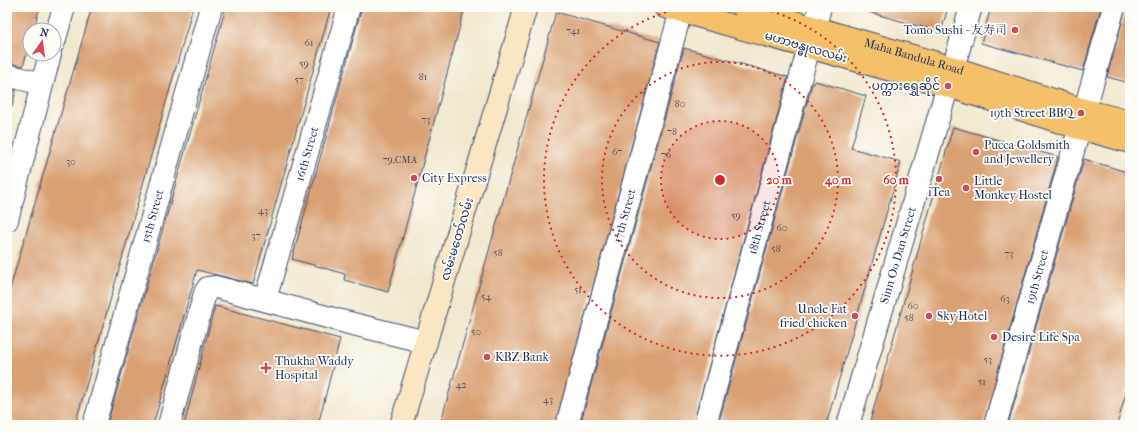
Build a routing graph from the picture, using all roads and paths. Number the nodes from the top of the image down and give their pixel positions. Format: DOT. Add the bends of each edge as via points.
graph roads {
  1 [pos="64,7"];
  2 [pos="211,7"];
  3 [pos="349,7"];
  4 [pos="526,7"];
  5 [pos="742,7"];
  6 [pos="971,7"];
  7 [pos="1114,7"];
  8 [pos="676,9"];
  9 [pos="817,17"];
  10 [pos="60,22"];
  11 [pos="808,47"];
  12 [pos="48,62"];
  13 [pos="7,75"];
  14 [pos="951,77"];
  15 [pos="42,84"];
  16 [pos="1082,119"];
  17 [pos="1130,122"];
  18 [pos="1130,142"];
  19 [pos="7,220"];
  20 [pos="265,300"];
  21 [pos="426,342"];
  22 [pos="94,425"];
  23 [pos="169,425"];
  24 [pos="401,425"];
  25 [pos="567,425"];
  26 [pos="704,425"];
  27 [pos="848,425"];
  28 [pos="994,425"];
  1 -- 10 [label="street"];
  2 -- 22 [label="street, 15th Street"];
  3 -- 20 [label="street, 16th Street"];
  4 -- 21 [label="main road, လမ်းမတော်လမ်း"];
  5 -- 9 [label="main road, Maha Bandula Road"];
  6 -- 14 [label="street, Sinn Oo Dan Street"];
  7 -- 16 [label="street, 19th Street"];
  8 -- 11 [label="main road, မဟာဗန္ဓုလလမ်း"];
  8 -- 25 [label="street, 17th Street"];
  9 -- 11 [label="street, 18th Street"];
  9 -- 14 [label="main road, Maha Bandula Road"];
  11 -- 14 [label="main road, မဟာဗန္ဓုလလမ်း"];
  11 -- 26 [label="street, 18th Street"];
  12 -- 15 [label="street"];
  13 -- 15 [label="street"];
  14 -- 16 [label="main road, Maha Bandula Road"];
  14 -- 27 [label="street, Sinn Oo Dan Street"];
  15 -- 19 [label="street"];
  16 -- 17 [label="main road"];
  16 -- 18 [label="main road"];
  16 -- 28 [label="street, 19th Street"];
  20 -- 21 [label="street"];
  20 -- 23 [label="street" via="216,287 208,288"];
  21 -- 24 [label="main road, လမ်းမတော်လမ်း"];
}
